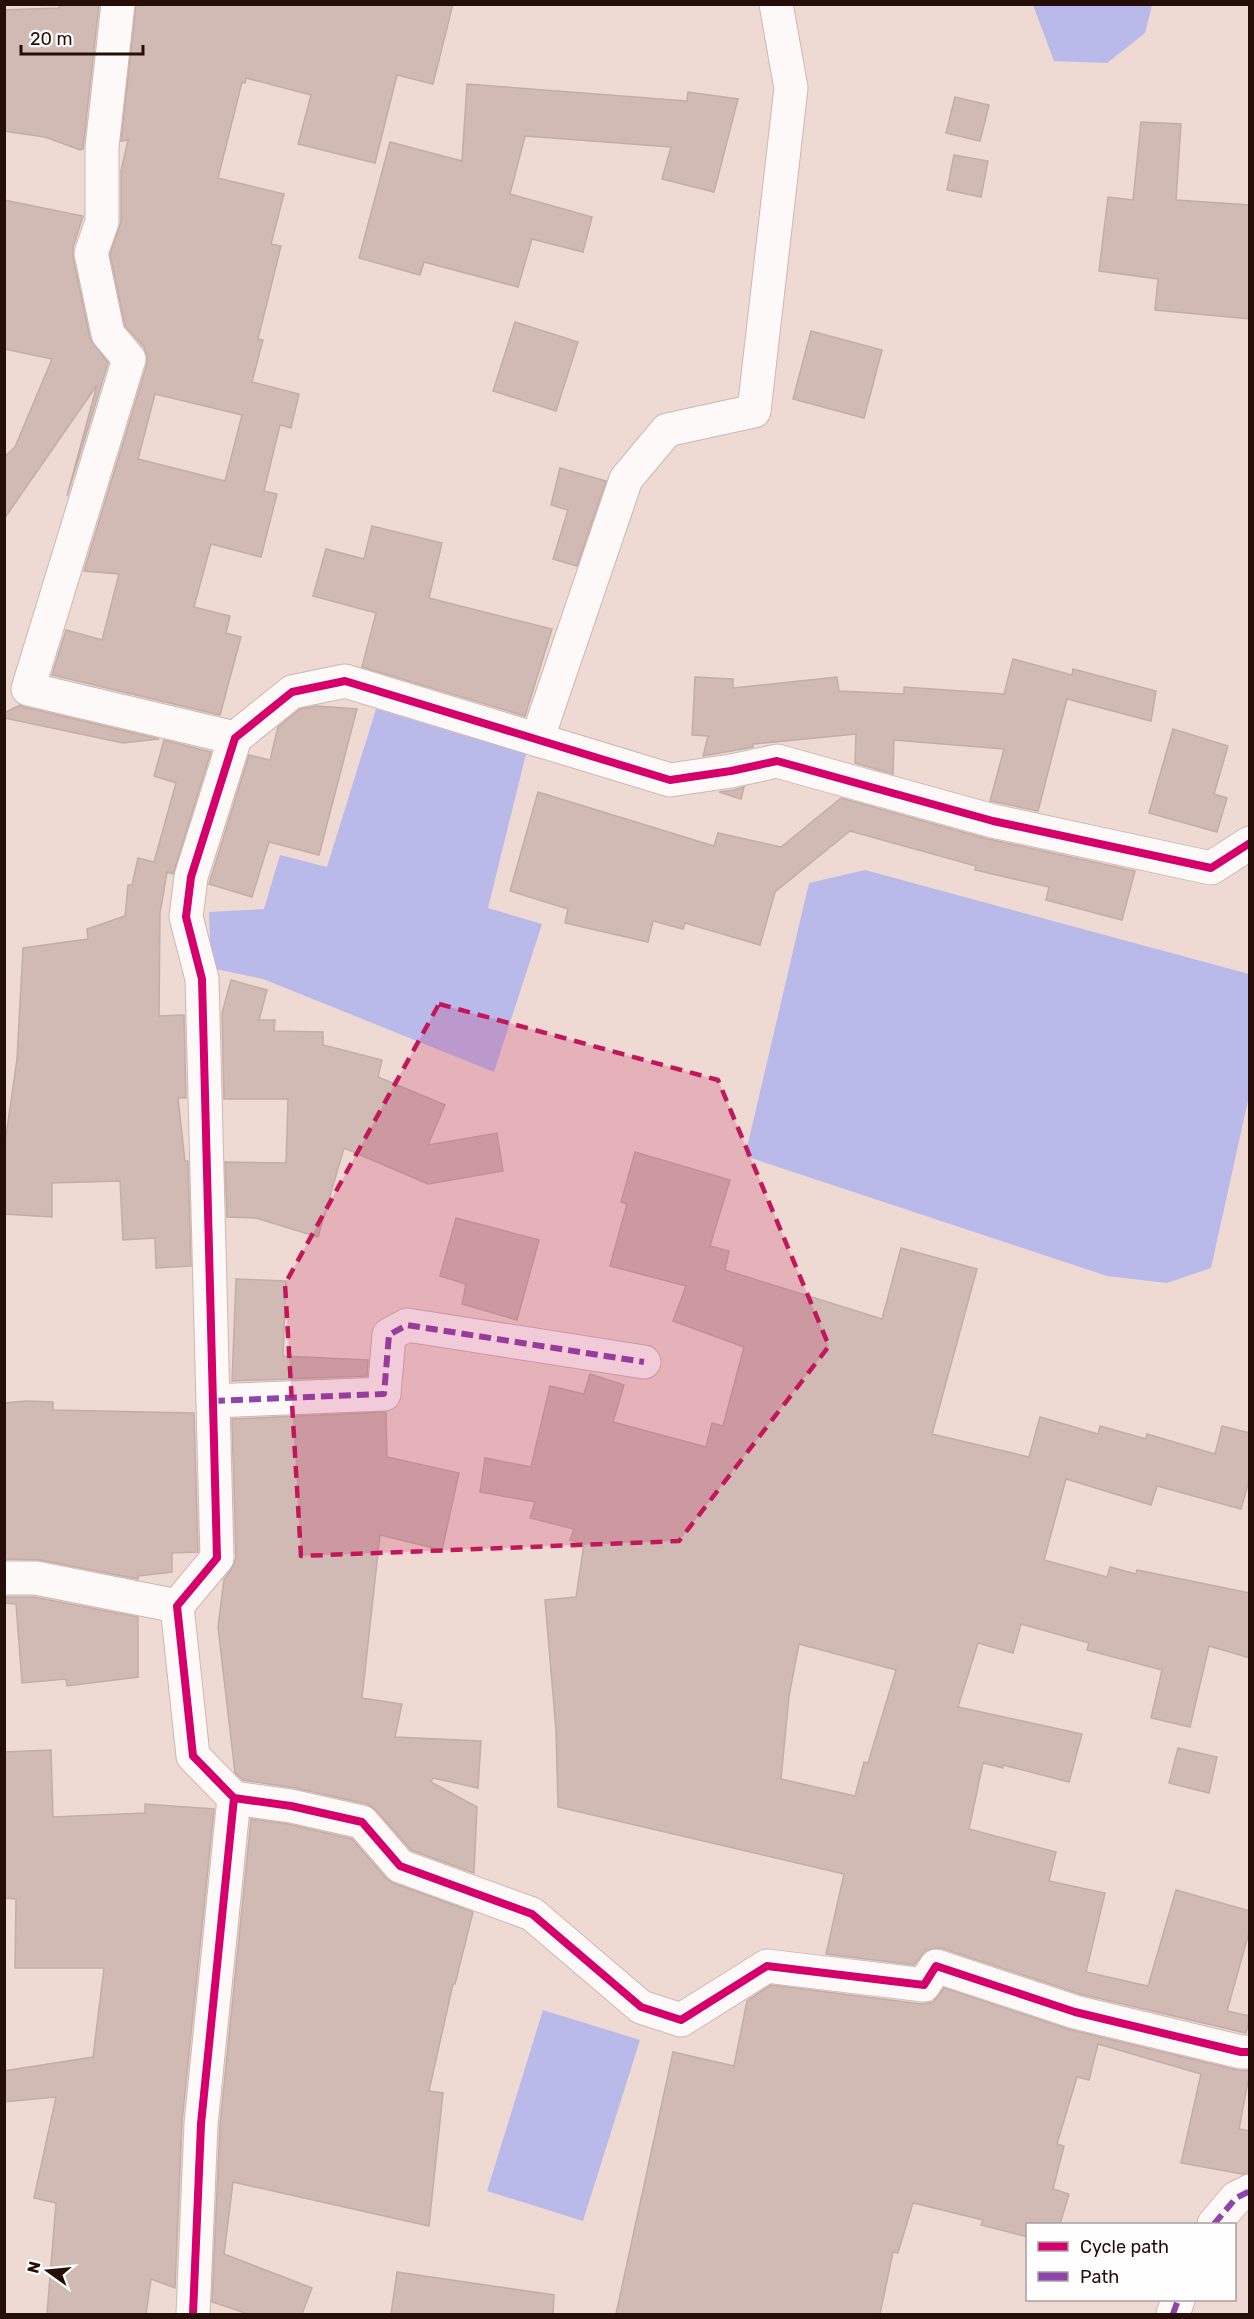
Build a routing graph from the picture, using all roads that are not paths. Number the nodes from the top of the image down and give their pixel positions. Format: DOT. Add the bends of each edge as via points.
graph roads {
  1 [pos="118,4"];
  2 [pos="777,4"];
  3 [pos="16,685"];
  4 [pos="235,738"];
  5 [pos="537,740"];
  6 [pos="1250,843"];
  7 [pos="644,1362"];
  8 [pos="213,1401"];
  9 [pos="4,1578"];
  10 [pos="177,1606"];
  11 [pos="234,1798"];
  12 [pos="1250,2052"];
  13 [pos="1250,2191"];
  14 [pos="1215,2223"];
  15 [pos="193,2314"];
  1 -- 3 [label="street" via="102,147 102,222 92,253 108,334 129,359"];
  2 -- 5 [label="street" via="791,88 754,411 667,430 626,479"];
  3 -- 4 [label="street"];
  4 -- 5 [label="street" via="292,693 345,681"];
  4 -- 8 [label="street" via="191,877 186,917 202,979"];
  5 -- 6 [label="street" via="670,780 777,761 993,822 1211,868"];
  7 -- 8 [label="street" via="407,1325 389,1335 384,1394"];
  8 -- 10 [label="street" via="217,1558"];
  9 -- 10 [label="street" via="36,1578"];
  10 -- 11 [label="street" via="193,1756"];
  11 -- 12 [label="street" via="362,1822 400,1866 532,1914 641,2007 681,2020 767,1966 924,1985 936,1966 1075,2013"];
  11 -- 15 [label="street" via="201,2124"];
  13 -- 14 [label="street" via="1236,2198"];
}
